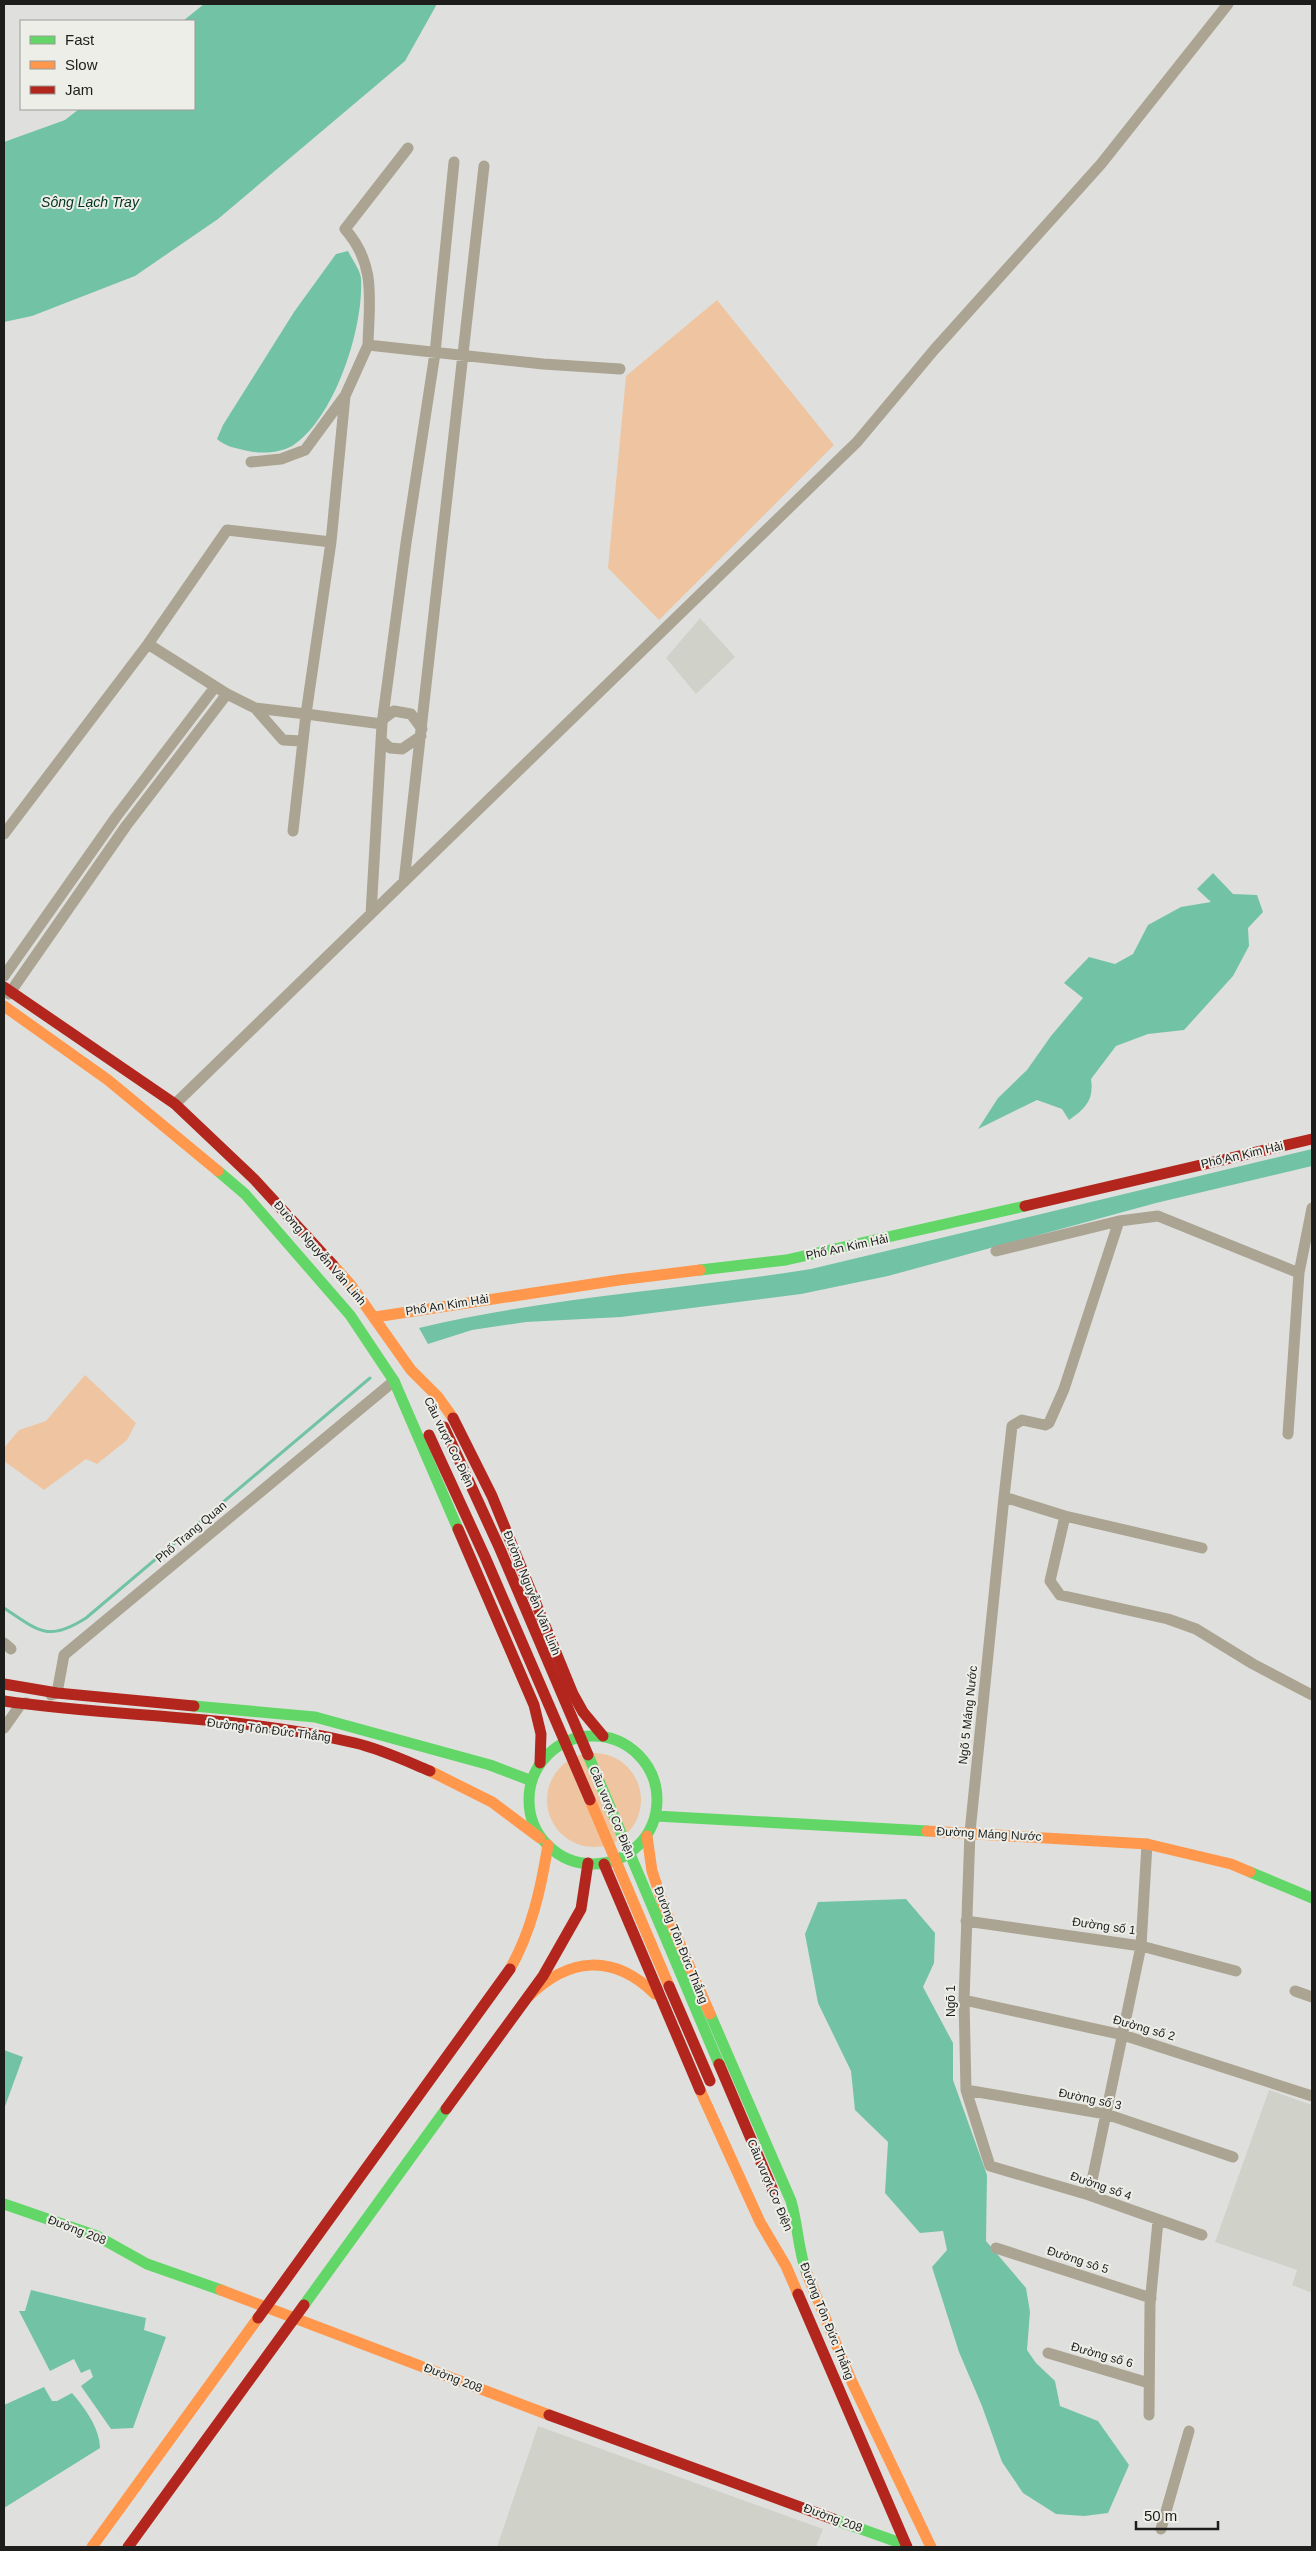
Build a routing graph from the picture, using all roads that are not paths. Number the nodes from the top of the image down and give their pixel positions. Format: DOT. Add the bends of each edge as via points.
graph roads {
  1 [pos="1228,4"];
  2 [pos="408,148"];
  3 [pos="454,162"];
  4 [pos="484,166"];
  5 [pos="368,346"];
  6 [pos="435,353"];
  7 [pos="465,354"];
  8 [pos="620,369"];
  9 [pos="345,396"];
  10 [pos="251,462"];
  11 [pos="331,542"];
  12 [pos="148,644"];
  13 [pos="215,687"];
  14 [pos="227,694"];
  15 [pos="255,708"];
  16 [pos="306,714"];
  17 [pos="382,722"];
  18 [pos="422,732"];
  19 [pos="381,740"];
  20 [pos="301,741"];
  21 [pos="293,831"];
  22 [pos="4,834"];
  23 [pos="404,882"];
  24 [pos="371,914"];
  25 [pos="4,976"];
  26 [pos="6,994"];
  27 [pos="4,1006"];
  28 [pos="175,1104"];
  29 [pos="1312,1139"];
  30 [pos="1312,1208"];
  31 [pos="1119,1221"];
  32 [pos="996,1252"];
  33 [pos="1299,1273"];
  34 [pos="375,1317"];
  35 [pos="411,1370"];
  36 [pos="394,1381"];
  37 [pos="1288,1434"];
  38 [pos="1004,1497"];
  39 [pos="1065,1516"];
  40 [pos="1202,1548"];
  41 [pos="4,1684"];
  42 [pos="57,1693"];
  43 [pos="1312,1695"];
  44 [pos="4,1701"];
  45 [pos="22,1704"];
  46 [pos="4,1728"];
  47 [pos="603,1736"];
  48 [pos="540,1763"];
  49 [pos="532,1781"];
  50 [pos="656,1816"];
  51 [pos="970,1832"];
  52 [pos="646,1836"];
  53 [pos="544,1841"];
  54 [pos="1147,1844"];
  55 [pos="588,1864"];
  56 [pos="604,1864"];
  57 [pos="1312,1898"];
  58 [pos="966,1921"];
  59 [pos="1142,1946"];
  60 [pos="1236,1971"];
  61 [pos="1296,1991"];
  62 [pos="528,1997"];
  63 [pos="1312,1998"];
  64 [pos="964,2000"];
  65 [pos="660,2001"];
  66 [pos="471,2023"];
  67 [pos="1123,2035"];
  68 [pos="496,2040"];
  69 [pos="714,2090"];
  70 [pos="966,2090"];
  71 [pos="1312,2096"];
  72 [pos="1106,2114"];
  73 [pos="734,2136"];
  74 [pos="1233,2157"];
  75 [pos="990,2166"];
  76 [pos="1089,2195"];
  77 [pos="4,2204"];
  78 [pos="1158,2221"];
  79 [pos="1202,2236"];
  80 [pos="996,2248"];
  81 [pos="801,2259"];
  82 [pos="786,2266"];
  83 [pos="1151,2298"];
  84 [pos="266,2306"];
  85 [pos="296,2318"];
  86 [pos="1048,2354"];
  87 [pos="1149,2383"];
  88 [pos="1149,2415"];
  89 [pos="1189,2432"];
  90 [pos="1161,2529"];
  91 [pos="92,2547"];
  92 [pos="128,2547"];
  93 [pos="908,2547"];
  94 [pos="932,2547"];
  1 -- 23 [label="street" via="1101,164 934,350 857,442"];
  2 -- 5 [label="street" via="345,229 368,267"];
  3 -- 6 [label="street"];
  4 -- 7 [label="street"];
  5 -- 6 [label="street"];
  5 -- 9 [label="street"];
  6 -- 7 [label="street"];
  6 -- 17 [label="street"];
  7 -- 8 [label="street"];
  7 -- 18 [label="street"];
  9 -- 10 [label="street" via="305,450 281,459"];
  9 -- 11 [label="street"];
  11 -- 12 [label="street" via="227,530"];
  11 -- 16 [label="street"];
  12 -- 13 [label="street"];
  12 -- 22 [label="street"];
  13 -- 14 [label="street"];
  13 -- 25 [label="street" via="98,841"];
  14 -- 15 [label="street"];
  14 -- 26 [label="street" via="126,826"];
  15 -- 16 [label="street"];
  15 -- 20 [label="street" via="283,740"];
  16 -- 17 [label="street"];
  16 -- 20 [label="street"];
  17 -- 18 [label="street" via="394,711 411,714"];
  17 -- 19 [label="street"];
  18 -- 19 [label="street" via="402,749 390,748"];
  18 -- 23 [label="street"];
  19 -- 24 [label="street"];
  20 -- 21 [label="street"];
  23 -- 24 [label="street"];
  24 -- 28 [label="street"];
  26 -- 28 [label="main road, Đường Nguyễn Văn Linh"];
  27 -- 36 [label="main road, Đường Nguyễn Văn Linh" via="108,1080 245,1194 350,1315"];
  28 -- 34 [label="main road, Đường Nguyễn Văn Linh" via="302,1229"];
  29 -- 34 [label="main road, Phố An Kim Hải" via="786,1260 618,1280"];
  30 -- 33 [label="street"];
  31 -- 32 [label="street"];
  31 -- 33 [label="street" via="1158,1216"];
  31 -- 38 [label="street, Ngõ 5 Máng Nước" via="1064,1389 1049,1423 1022,1420 1012,1426"];
  33 -- 37 [label="street"];
  34 -- 35 [label="main road, Đường Nguyễn Văn Linh"];
  35 -- 47 [label="main road, Đường Nguyễn Văn Linh" via="447,1409 479,1468 576,1699"];
  35 -- 81 [label="main road, Cầu vượt Cơ Điện, bridge" via="444,1427 500,1549"];
  36 -- 42 [label="street, Phố Trang Quan" via="64,1655"];
  36 -- 48 [label="main road, Đường Nguyễn Văn Linh" via="534,1705 541,1734"];
  36 -- 69 [label="main road, Cầu vượt Cơ Điện, bridge" via="429,1435 489,1566"];
  38 -- 39 [label="street"];
  38 -- 51 [label="street, Ngõ 5 Máng Nước"];
  39 -- 40 [label="street"];
  39 -- 43 [label="street" via="1050,1581 1060,1595 1196,1629"];
  41 -- 42 [label="main road, Đường Tôn Đức Thắng"];
  42 -- 45 [label="street"];
  42 -- 49 [label="main road, Đường Tôn Đức Thắng" via="314,1717 394,1737"];
  44 -- 45 [label="main road, Đường Tôn Đức Thắng"];
  45 -- 46 [label="street"];
  45 -- 53 [label="main road, Đường Tôn Đức Thắng" via="258,1726 358,1743 460,1784"];
  47 -- 48 [label="main road" via="572,1739 554,1749"];
  47 -- 50 [label="main road" via="623,1742 646,1763 658,1793"];
  48 -- 49 [label="main road"];
  49 -- 53 [label="main road" via="530,1809"];
  50 -- 51 [label="main road, Đường Máng Nước"];
  50 -- 52 [label="main road"];
  51 -- 54 [label="main road, Đường Máng Nước"];
  51 -- 58 [label="street, Ngõ 1"];
  52 -- 56 [label="main road" via="631,1852"];
  52 -- 81 [label="main road, Đường Tôn Đức Thắng" via="652,1871 664,1907 791,2201"];
  53 -- 55 [label="main road" via="567,1858"];
  53 -- 66 [label="main road" via="534,1917 523,1946 508,1973"];
  54 -- 57 [label="main road, Đường Máng Nước" via="1231,1864"];
  54 -- 59 [label="street"];
  55 -- 56 [label="main road"];
  55 -- 62 [label="main road" via="581,1909 557,1954"];
  56 -- 65 [label="main road, Đường Tôn Đức Thắng"];
  58 -- 59 [label="street, Đường số 1"];
  58 -- 64 [label="street, Ngõ 1"];
  59 -- 60 [label="street, Đường số 1"];
  59 -- 67 [label="street"];
  61 -- 63 [label="street"];
  62 -- 65 [label="main road" via="552,1975 572,1967 593,1964 627,1971 646,1984"];
  62 -- 68 [label="main road"];
  64 -- 67 [label="street, Đường số 2"];
  64 -- 70 [label="street, Ngõ 1"];
  65 -- 82 [label="main road, Đường Tôn Đức Thắng" via="760,2222"];
  66 -- 68 [label="main road" via="479,2019 494,2022"];
  66 -- 84 [label="main road"];
  67 -- 71 [label="street, Đường số 2"];
  67 -- 72 [label="street"];
  68 -- 85 [label="main road"];
  70 -- 72 [label="street, Đường số 3"];
  70 -- 75 [label="street, Ngõ 1"];
  72 -- 74 [label="street, Đường số 3"];
  72 -- 76 [label="street"];
  73 -- 82 [label="main road, Cầu vượt Cơ Điện"];
  75 -- 76 [label="street, Đường số 4"];
  76 -- 78 [label="street, Đường số 4"];
  77 -- 84 [label="main road, Đường 208" via="97,2236 147,2264"];
  78 -- 79 [label="street, Đường số 4"];
  78 -- 83 [label="street"];
  80 -- 83 [label="street, Đường sô 5"];
  81 -- 94 [label="main road, Đường Tôn Đức Thắng" via="852,2382"];
  82 -- 93 [label="main road, Đường Tôn Đức Thắng" via="878,2486"];
  83 -- 87 [label="street"];
  84 -- 85 [label="main road, Đường 208"];
  84 -- 91 [label="main road"];
  85 -- 92 [label="main road"];
  85 -- 93 [label="main road, Đường 208" via="632,2447"];
  86 -- 87 [label="street, Đường số 6"];
  87 -- 88 [label="street"];
  89 -- 90 [label="street"];
}
